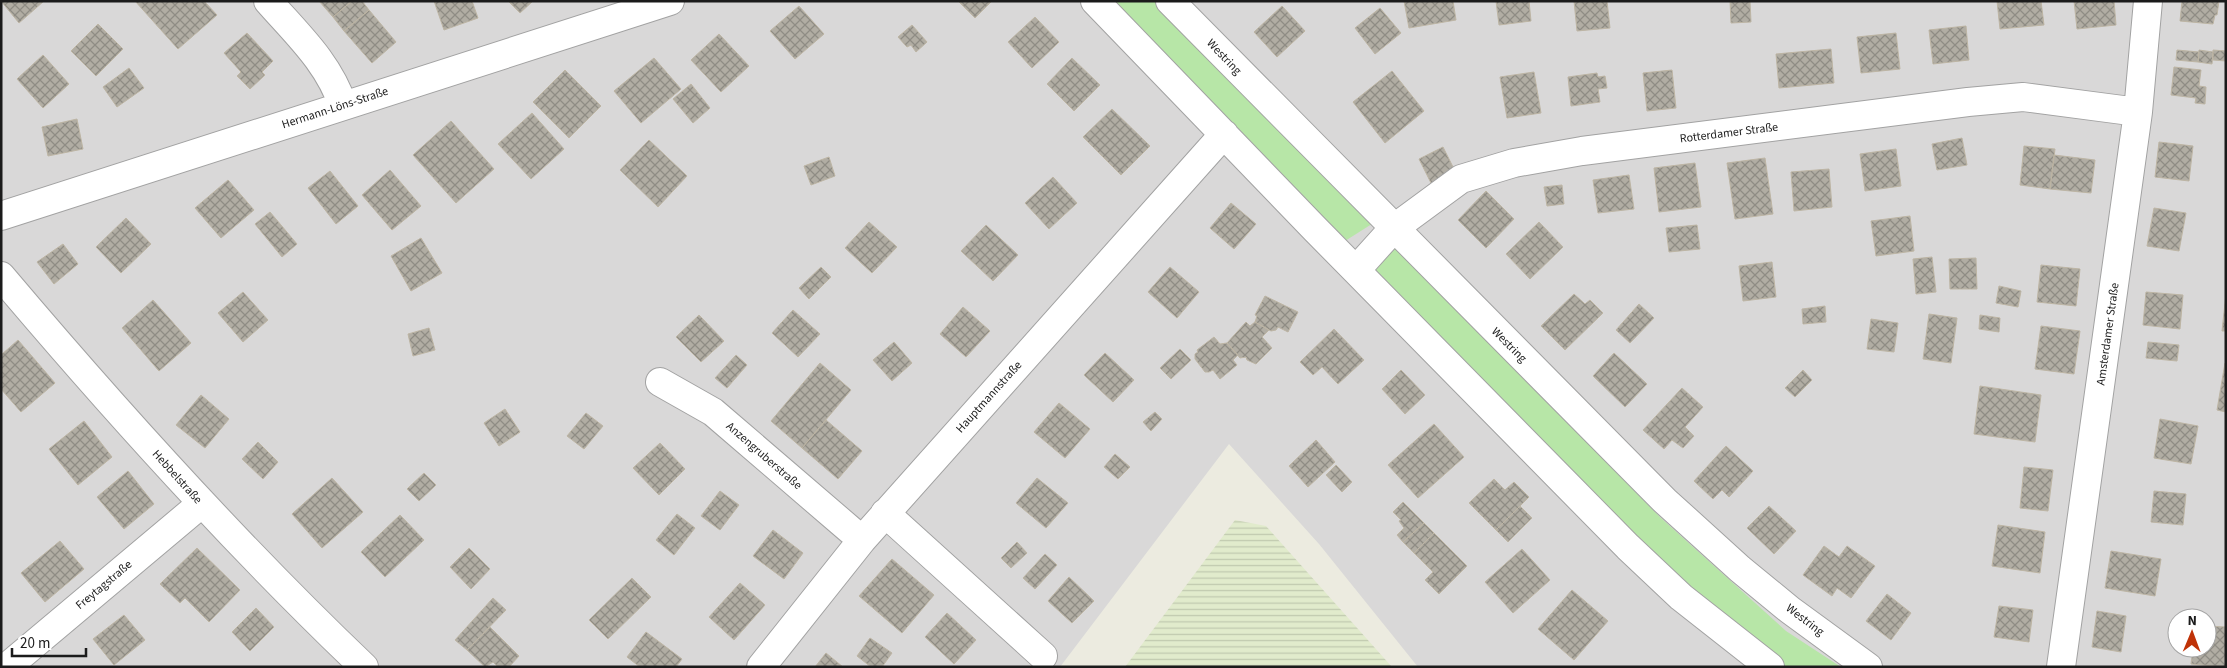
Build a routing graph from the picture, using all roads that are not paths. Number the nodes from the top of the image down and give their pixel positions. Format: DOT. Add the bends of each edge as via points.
graph roads {
  1 [pos="268,1"];
  2 [pos="670,1"];
  3 [pos="1095,1"];
  4 [pos="1170,1"];
  5 [pos="2148,1"];
  6 [pos="344,106"];
  7 [pos="2138,112"];
  8 [pos="1224,134"];
  9 [pos="1,216"];
  10 [pos="1393,228"];
  11 [pos="1356,270"];
  12 [pos="1,276"];
  13 [pos="660,382"];
  14 [pos="201,504"];
  15 [pos="885,513"];
  16 [pos="862,540"];
  17 [pos="1043,656"];
  18 [pos="7,667"];
  19 [pos="364,667"];
  20 [pos="761,667"];
  21 [pos="1770,667"];
  22 [pos="1868,667"];
  23 [pos="2061,667"];
  1 -- 6 [label="street" via="322,61"];
  2 -- 6 [label="street, Hermann-Löns-Straße"];
  3 -- 8 [label="street"];
  4 -- 10 [label="street, Westring"];
  5 -- 7 [label="street, Amsterdamer Straße"];
  6 -- 9 [label="street, Hermann-Löns-Straße"];
  7 -- 10 [label="street, Rotterdamer Straße" via="2023,97 1582,151 1514,163 1462,179"];
  7 -- 23 [label="street, Amsterdamer Straße"];
  8 -- 11 [label="street"];
  8 -- 15 [label="street, Hauptmannstraße"];
  10 -- 11 [label="street, Rotterdamer Straße"];
  10 -- 22 [label="street, Westring" via="1665,501 1783,604"];
  11 -- 21 [label="street" via="1681,598"];
  12 -- 14 [label="street, Hebbelstraße" via="92,384"];
  13 -- 16 [label="street, Anzengruberstraße" via="713,412"];
  14 -- 18 [label="street, Freytagstraße"];
  14 -- 19 [label="street, Hebbelstraße"];
  15 -- 16 [label="street, Hauptmannstraße"];
  15 -- 17 [label="street"];
  16 -- 20 [label="street, Hauptmannstraße"];
}
